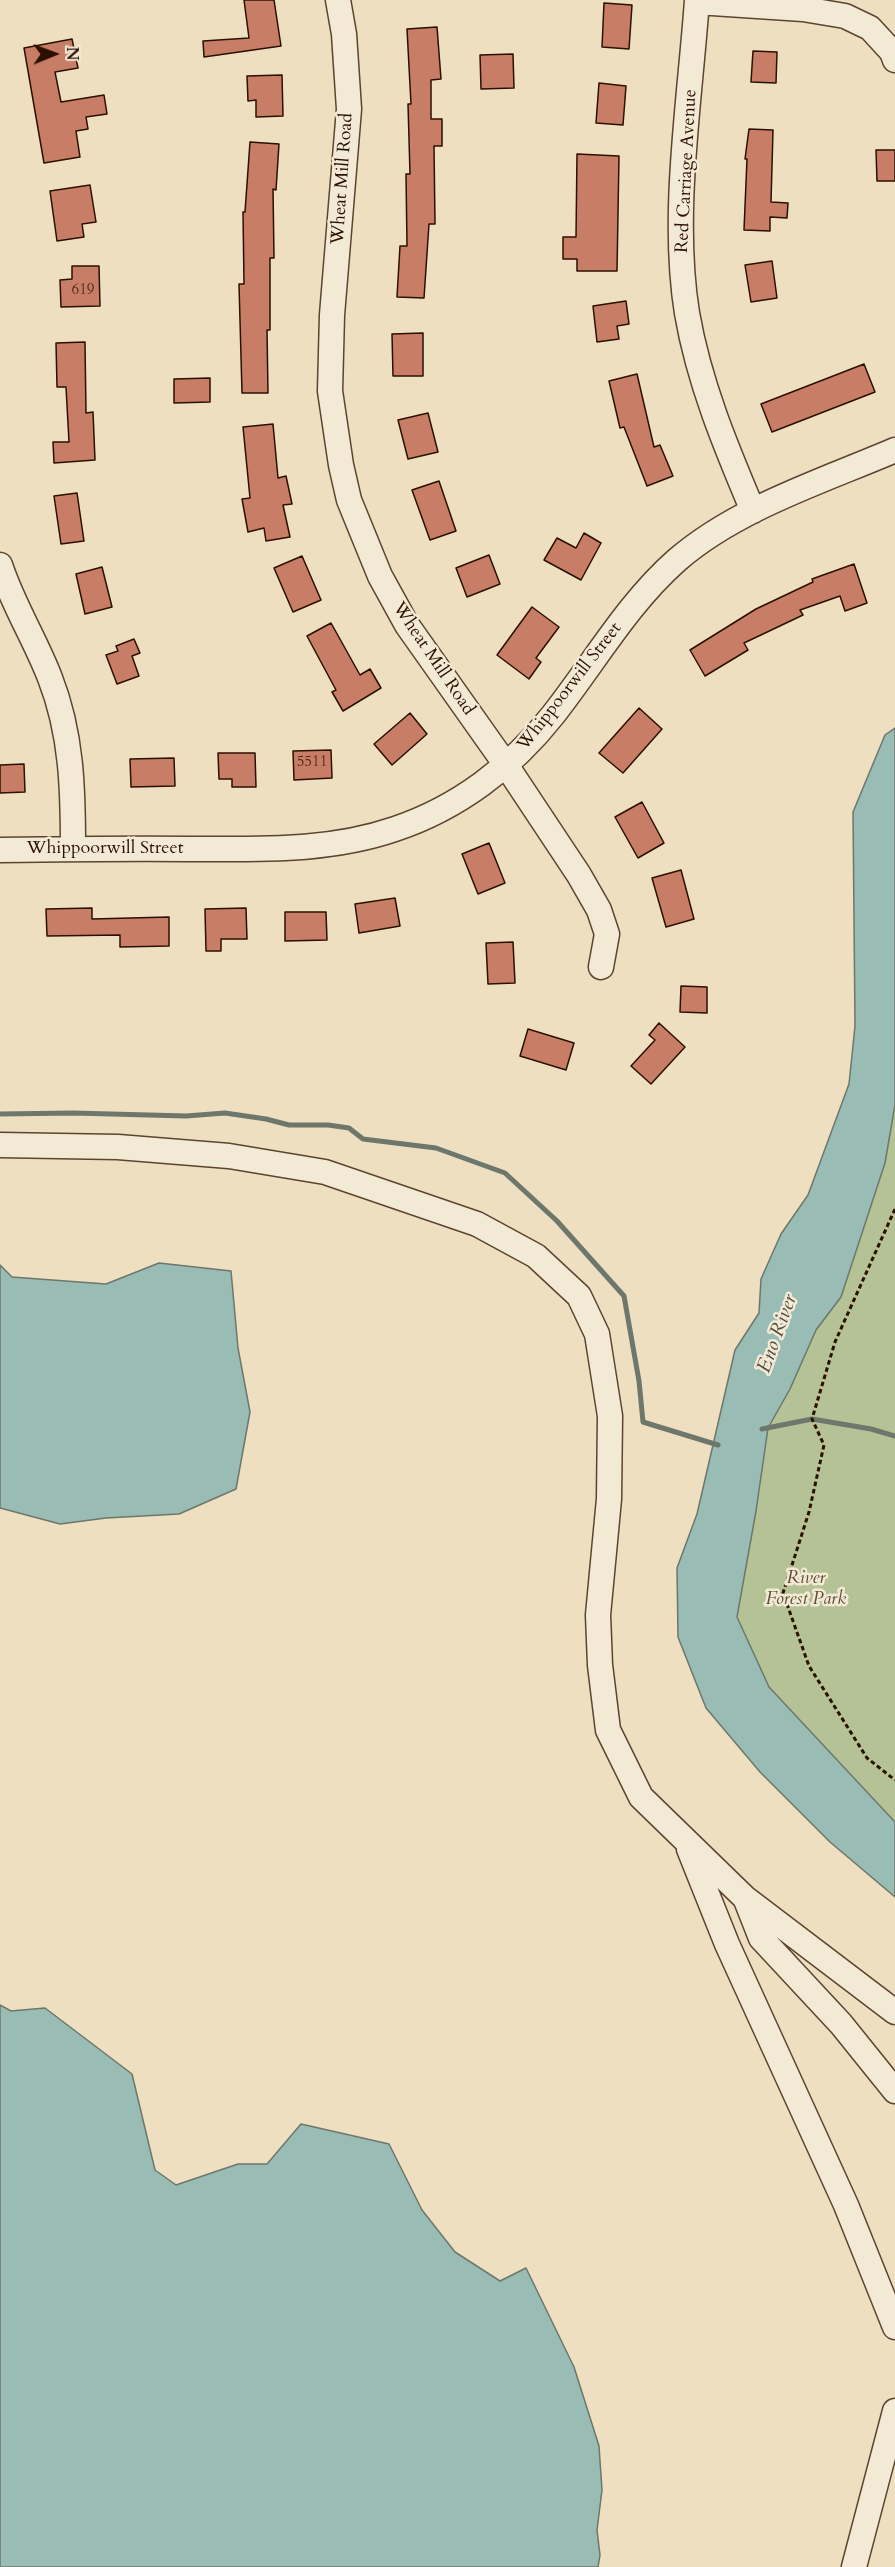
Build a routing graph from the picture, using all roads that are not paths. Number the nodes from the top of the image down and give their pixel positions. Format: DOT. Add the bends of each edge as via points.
graph roads {
  1 [pos="338,0"];
  2 [pos="697,1"];
  3 [pos="895,60"];
  4 [pos="895,450"];
  5 [pos="753,511"];
  6 [pos="0,565"];
  7 [pos="506,765"];
  8 [pos="73,849"];
  9 [pos="0,850"];
  10 [pos="601,968"];
  11 [pos="0,1145"];
  12 [pos="686,1841"];
  13 [pos="745,1898"];
  14 [pos="895,2012"];
  15 [pos="895,2091"];
  16 [pos="895,2327"];
  17 [pos="895,2411"];
  18 [pos="854,2567"];
  1 -- 7 [label="street, Wheat Mill Road" via="349,109 332,315 330,391 341,465 361,534 407,626"];
  2 -- 3 [label="street" via="845,16 870,28"];
  2 -- 5 [label="street, Red Carriage Avenue" via="681,201 683,280 696,356 711,410"];
  4 -- 5 [label="street, Whippoorwill Street"];
  5 -- 7 [label="street, Whippoorwill Street" via="700,542 668,569 644,594 553,715"];
  6 -- 8 [label="street" via="50,678 69,742"];
  7 -- 8 [label="street, Whippoorwill Street" via="476,789 421,819 346,842 290,849"];
  7 -- 10 [label="street, Wheat Mill Road" via="599,910 607,934"];
  8 -- 9 [label="street, Whippoorwill Street"];
  11 -- 12 [label="street" via="118,1147 229,1156 325,1172 477,1224 536,1256 579,1296 597,1334 609,1416 609,1499 598,1615 608,1730 641,1797"];
  12 -- 13 [label="street"];
  12 -- 16 [label="street" via="727,1944 846,2205"];
  13 -- 14 [label="street"];
  13 -- 15 [label="street" via="761,1938 841,2024"];
  17 -- 18 [label="street"];
}
